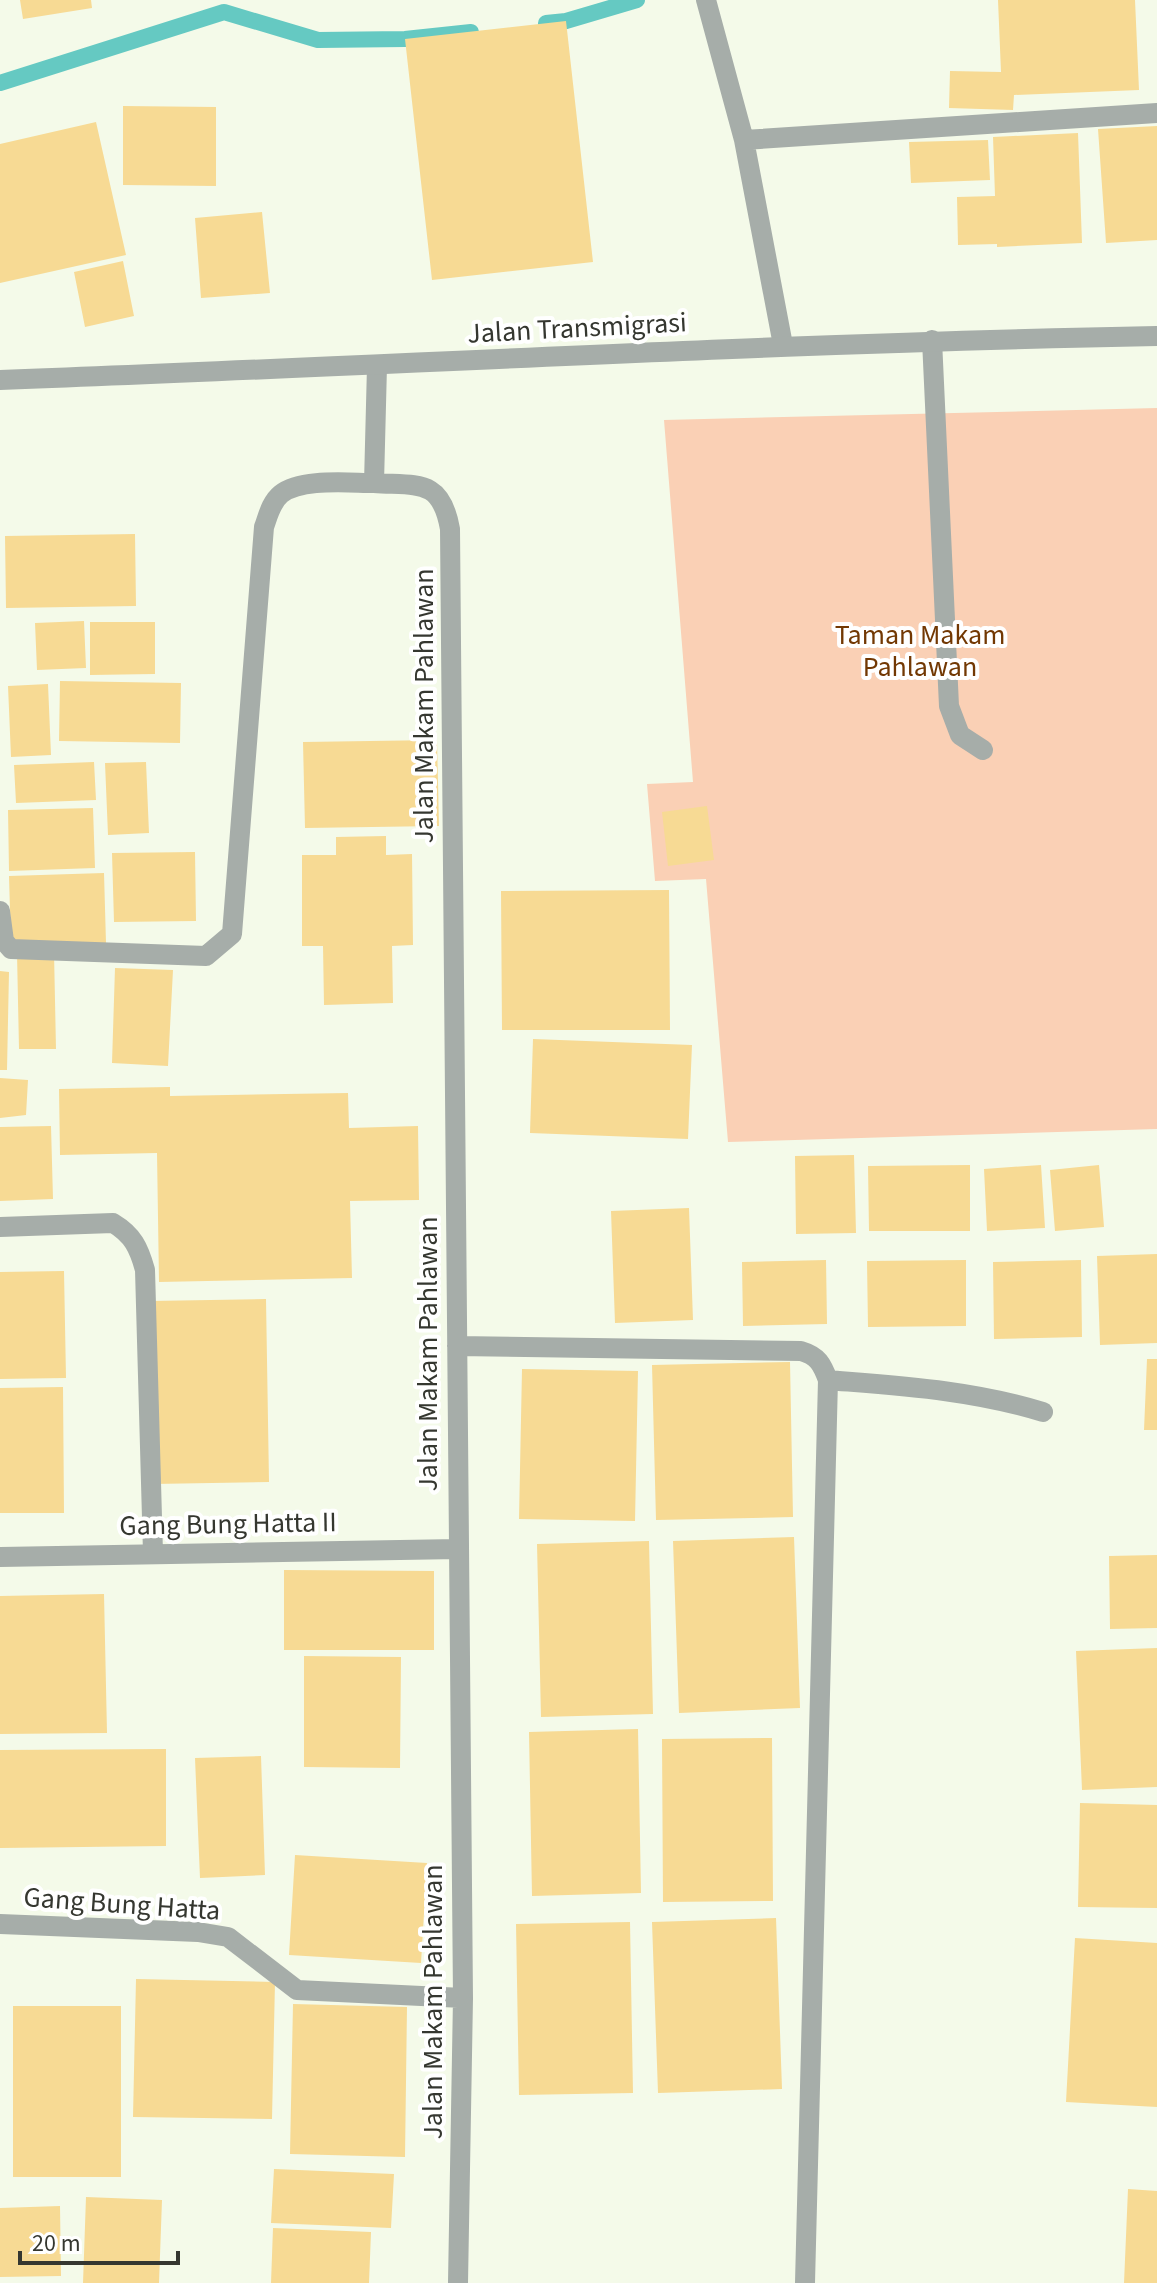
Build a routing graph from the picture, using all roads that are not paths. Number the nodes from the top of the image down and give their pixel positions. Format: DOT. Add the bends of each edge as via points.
graph roads {
  1 [pos="706,1"];
  2 [pos="1157,113"];
  3 [pos="744,140"];
  4 [pos="1157,336"];
  5 [pos="932,340"];
  6 [pos="783,345"];
  7 [pos="377,366"];
  8 [pos="0,380"];
  9 [pos="374,483"];
  10 [pos="983,750"];
  11 [pos="0,911"];
  12 [pos="0,1227"];
  13 [pos="457,1346"];
  14 [pos="828,1380"];
  15 [pos="1043,1412"];
  16 [pos="458,1549"];
  17 [pos="153,1553"];
  18 [pos="0,1557"];
  19 [pos="0,1924"];
  20 [pos="463,1998"];
  21 [pos="458,2283"];
  22 [pos="805,2283"];
  1 -- 3 [label="street"];
  2 -- 3 [label="street"];
  3 -- 6 [label="street"];
  4 -- 5 [label="street, Jalan Transmigrasi"];
  5 -- 6 [label="street, Jalan Transmigrasi"];
  5 -- 10 [label="street" via="949,706 960,735"];
  6 -- 7 [label="street, Jalan Transmigrasi"];
  7 -- 8 [label="street, Jalan Transmigrasi"];
  7 -- 9 [label="street"];
  9 -- 11 [label="street, Jalan Makam Pahlawan" via="298,485 271,506 264,527 232,934 206,956 11,949 4,941"];
  9 -- 13 [label="street, Jalan Makam Pahlawan" via="424,487 437,494 450,529"];
  12 -- 17 [label="street" via="113,1223 128,1231 138,1247 145,1270"];
  13 -- 14 [label="street" via="801,1351 822,1364"];
  13 -- 16 [label="street, Jalan Makam Pahlawan"];
  14 -- 15 [label="street" via="1000,1398"];
  14 -- 22 [label="street"];
  16 -- 17 [label="street, Gang Bung Hatta II"];
  16 -- 20 [label="street, Jalan Makam Pahlawan"];
  17 -- 18 [label="street, Gang Bung Hatta II"];
  19 -- 20 [label="street, Gang Bung Hatta" via="198,1932 228,1937 297,1990"];
  20 -- 21 [label="street, Jalan Makam Pahlawan"];
}
